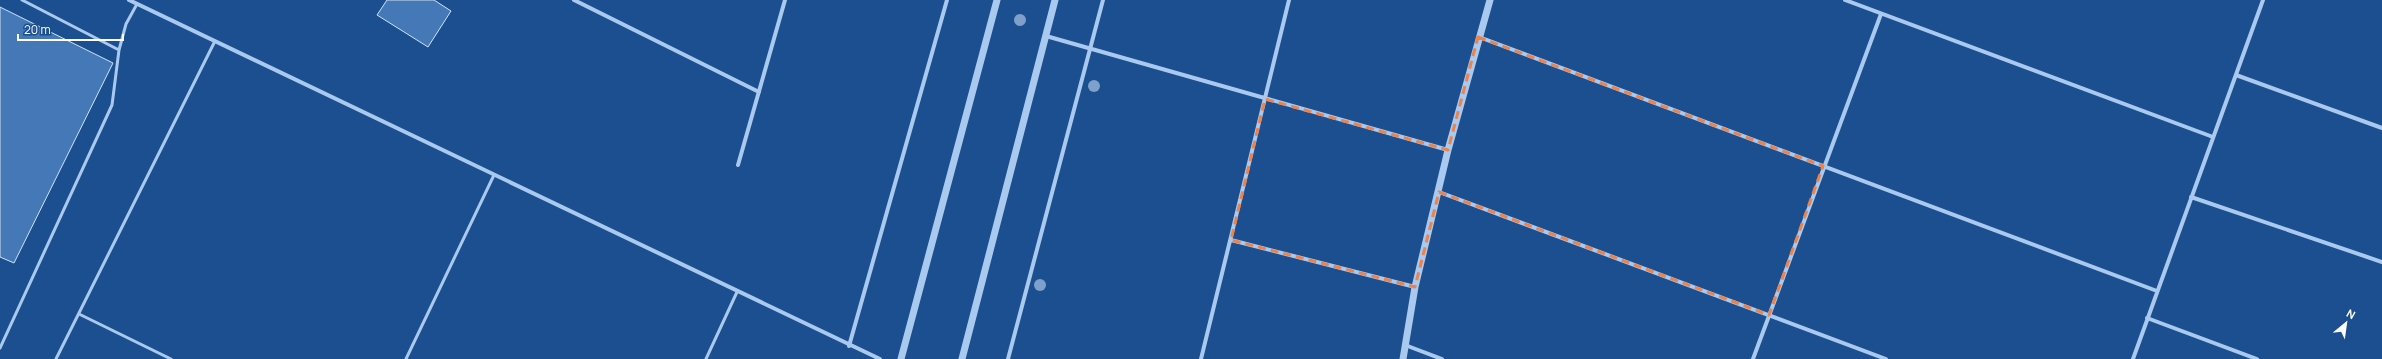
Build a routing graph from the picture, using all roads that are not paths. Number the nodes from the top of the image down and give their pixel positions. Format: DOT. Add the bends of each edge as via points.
graph roads {
  1 [pos="22,0"];
  2 [pos="129,0"];
  3 [pos="574,0"];
  4 [pos="785,0"];
  5 [pos="947,0"];
  6 [pos="997,0"];
  7 [pos="1055,0"];
  8 [pos="1103,0"];
  9 [pos="1289,0"];
  10 [pos="1490,0"];
  11 [pos="1845,0"];
  12 [pos="2263,0"];
  13 [pos="1856,2"];
  14 [pos="137,4"];
  15 [pos="1881,14"];
  16 [pos="1046,36"];
  17 [pos="1478,37"];
  18 [pos="215,41"];
  19 [pos="1090,49"];
  20 [pos="119,50"];
  21 [pos="2236,75"];
  22 [pos="759,92"];
  23 [pos="1265,99"];
  24 [pos="2382,128"];
  25 [pos="2213,138"];
  26 [pos="1448,150"];
  27 [pos="738,164"];
  28 [pos="1823,166"];
  29 [pos="494,175"];
  30 [pos="1439,192"];
  31 [pos="2191,197"];
  32 [pos="1231,240"];
  33 [pos="2382,262"];
  34 [pos="1415,287"];
  35 [pos="2157,291"];
  36 [pos="737,292"];
  37 [pos="78,314"];
  38 [pos="1769,315"];
  39 [pos="2147,318"];
  40 [pos="1405,345"];
  41 [pos="849,346"];
  42 [pos="0,348"];
  43 [pos="56,359"];
  44 [pos="170,359"];
  45 [pos="406,359"];
  46 [pos="706,359"];
  47 [pos="880,359"];
  48 [pos="901,359"];
  49 [pos="962,359"];
  50 [pos="1008,359"];
  51 [pos="1201,359"];
  52 [pos="1403,359"];
  53 [pos="1442,359"];
  54 [pos="1753,359"];
  55 [pos="1886,359"];
  56 [pos="2133,359"];
  57 [pos="2257,359"];
  1 -- 20 [label="lane"];
  2 -- 14 [label="street"];
  3 -- 22 [label="street"];
  4 -- 22 [label="street"];
  5 -- 41 [label="street"];
  6 -- 48 [label="street"];
  7 -- 16 [label="street"];
  8 -- 19 [label="street"];
  9 -- 23 [label="street"];
  10 -- 17 [label="street"];
  11 -- 13 [label="street"];
  12 -- 21 [label="street"];
  13 -- 15 [label="street"];
  14 -- 18 [label="street"];
  14 -- 20 [label="lane" via="126,24"];
  15 -- 25 [label="street"];
  15 -- 28 [label="street"];
  16 -- 19 [label="street"];
  16 -- 49 [label="street"];
  17 -- 26 [label="street"];
  17 -- 28 [label="street"];
  18 -- 29 [label="street"];
  18 -- 37 [label="lane"];
  19 -- 23 [label="street"];
  19 -- 50 [label="street"];
  20 -- 42 [label="lane" via="112,105"];
  21 -- 24 [label="street"];
  21 -- 25 [label="street"];
  22 -- 27 [label="street"];
  23 -- 26 [label="street"];
  23 -- 32 [label="street"];
  25 -- 31 [label="street"];
  26 -- 30 [label="street"];
  28 -- 35 [label="street"];
  28 -- 38 [label="street"];
  29 -- 36 [label="street"];
  29 -- 45 [label="lane"];
  30 -- 34 [label="street"];
  30 -- 38 [label="street"];
  31 -- 33 [label="street"];
  31 -- 35 [label="street"];
  32 -- 34 [label="street"];
  32 -- 51 [label="street"];
  34 -- 40 [label="street"];
  35 -- 39 [label="street"];
  36 -- 41 [label="street"];
  36 -- 46 [label="lane"];
  37 -- 43 [label="lane"];
  37 -- 44 [label="lane"];
  38 -- 54 [label="street"];
  38 -- 55 [label="street"];
  39 -- 56 [label="street"];
  39 -- 57 [label="street"];
  40 -- 52 [label="street"];
  40 -- 53 [label="street"];
  41 -- 47 [label="street"];
}
